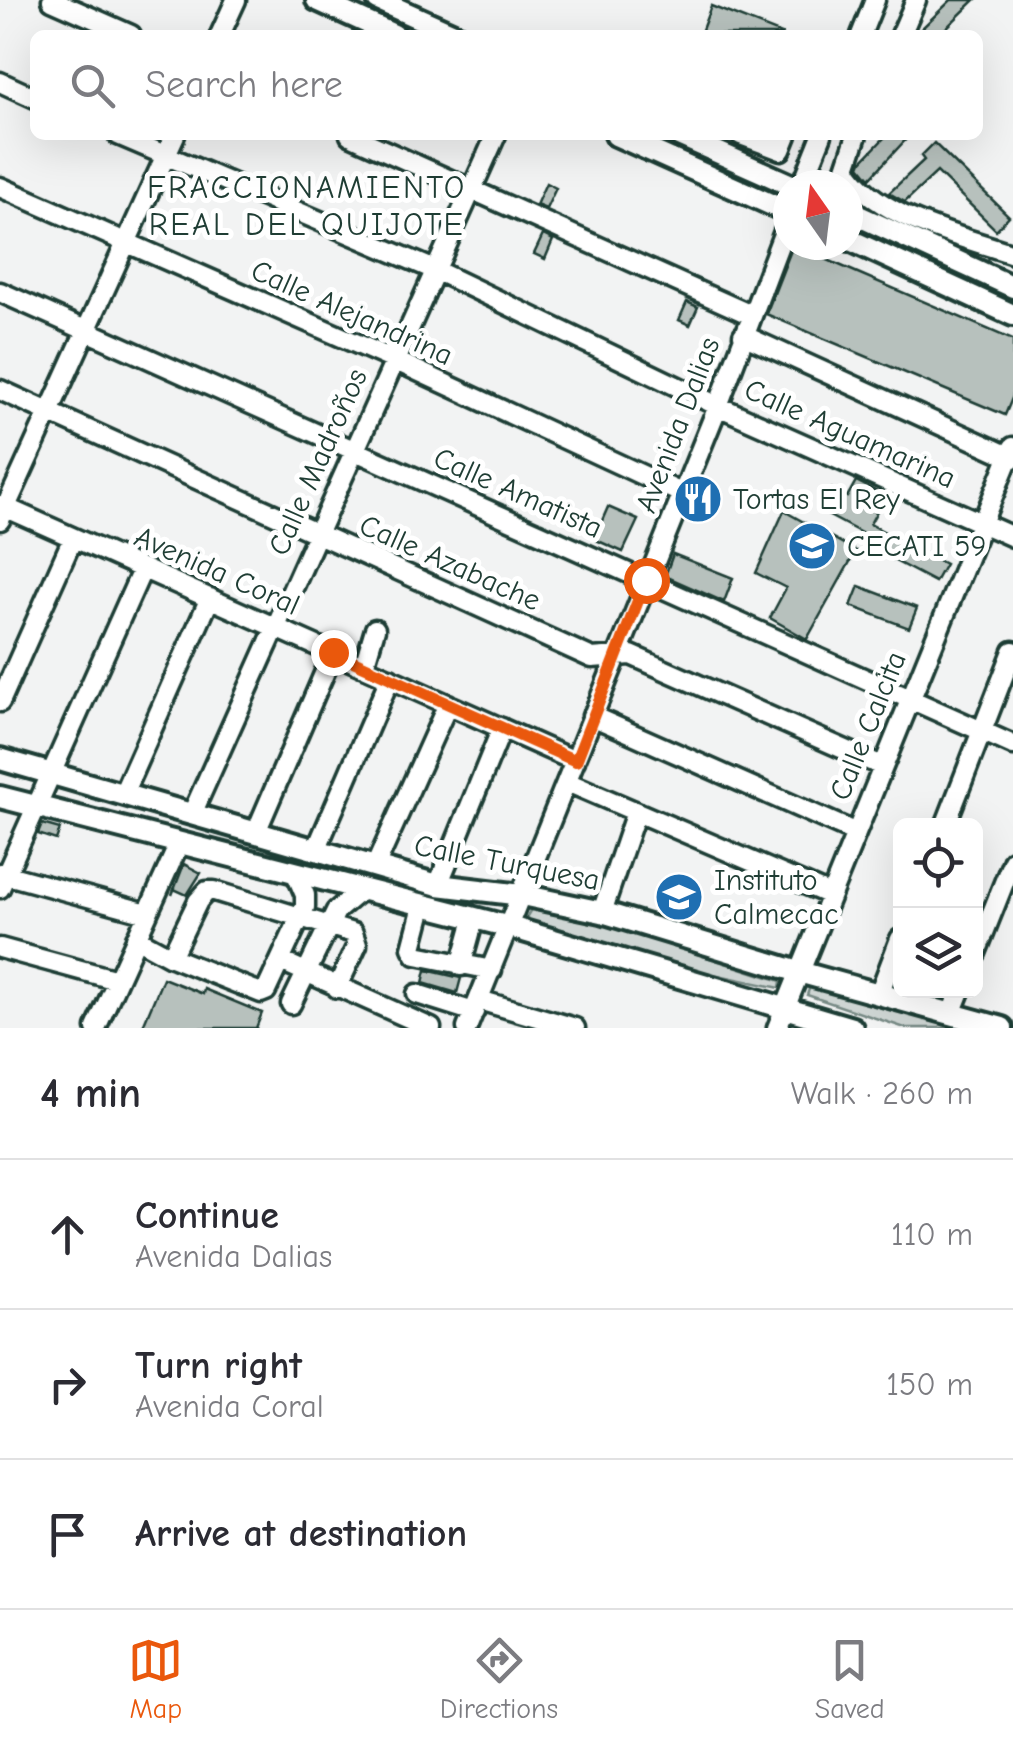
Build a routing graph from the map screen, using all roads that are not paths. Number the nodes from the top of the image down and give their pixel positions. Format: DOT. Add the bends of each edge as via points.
graph roads {
  1 [pos="52,0"];
  2 [pos="236,0"];
  3 [pos="317,0"];
  4 [pos="378,0"];
  5 [pos="875,0"];
  6 [pos="916,0"];
  7 [pos="120,30"];
  8 [pos="222,30"];
  9 [pos="383,30"];
  10 [pos="445,30"];
  11 [pos="863,30"];
  12 [pos="903,30"];
  13 [pos="0,82"];
  14 [pos="30,96"];
  15 [pos="129,140"];
  16 [pos="172,140"];
  17 [pos="361,140"];
  18 [pos="494,140"];
  19 [pos="627,140"];
  20 [pos="690,140"];
  21 [pos="735,140"];
  22 [pos="752,140"];
  23 [pos="786,140"];
  24 [pos="820,140"];
  25 [pos="855,140"];
  26 [pos="165,156"];
  27 [pos="727,156"];
  28 [pos="808,170"];
  29 [pos="773,177"];
  30 [pos="0,187"];
  31 [pos="472,192"];
  32 [pos="773,205"];
  33 [pos="863,218"];
  34 [pos="126,243"];
  35 [pos="863,246"];
  36 [pos="1013,254"];
  37 [pos="773,260"];
  38 [pos="435,270"];
  39 [pos="1013,287"];
  40 [pos="0,292"];
  41 [pos="752,315"];
  42 [pos="1013,315"];
  43 [pos="86,330"];
  44 [pos="743,335"];
  45 [pos="394,360"];
  46 [pos="0,390"];
  47 [pos="718,406"];
  48 [pos="49,412"];
  49 [pos="354,449"];
  50 [pos="1012,454"];
  51 [pos="681,493"];
  52 [pos="2,510"];
  53 [pos="980,522"];
  54 [pos="316,532"];
  55 [pos="1013,537"];
  56 [pos="73,538"];
  57 [pos="144,568"];
  58 [pos="646,580"];
  59 [pos="210,598"];
  60 [pos="274,626"];
  61 [pos="374,629"];
  62 [pos="1013,651"];
  63 [pos="333,652"];
  64 [pos="616,656"];
  65 [pos="364,666"];
  66 [pos="390,678"];
  67 [pos="909,700"];
  68 [pos="0,702"];
  69 [pos="448,704"];
  70 [pos="592,716"];
  71 [pos="502,728"];
  72 [pos="982,731"];
  73 [pos="1013,745"];
  74 [pos="0,759"];
  75 [pos="576,761"];
  76 [pos="882,766"];
  77 [pos="53,773"];
  78 [pos="567,782"];
  79 [pos="123,794"];
  80 [pos="0,797"];
  81 [pos="37,806"];
  82 [pos="636,812"];
  83 [pos="192,814"];
  84 [pos="948,818"];
  85 [pos="256,832"];
  86 [pos="854,832"];
  87 [pos="179,844"];
  88 [pos="316,850"];
  89 [pos="1013,860"];
  90 [pos="375,867"];
  91 [pos="296,874"];
  92 [pos="2,879"];
  93 [pos="438,885"];
  94 [pos="361,890"];
  95 [pos="522,895"];
  96 [pos="830,895"];
  97 [pos="423,906"];
  98 [pos="602,912"];
  99 [pos="148,913"];
  100 [pos="299,916"];
  101 [pos="474,918"];
  102 [pos="329,926"];
  103 [pos="510,928"];
  104 [pos="983,935"];
  105 [pos="136,938"];
  106 [pos="0,948"];
  107 [pos="171,957"];
  108 [pos="893,957"];
  109 [pos="280,961"];
  110 [pos="461,966"];
  111 [pos="492,970"];
  112 [pos="799,972"];
  113 [pos="306,973"];
  114 [pos="118,980"];
  115 [pos="337,988"];
  116 [pos="417,994"];
  117 [pos="879,994"];
  118 [pos="957,998"];
  119 [pos="292,1004"];
  120 [pos="786,1008"];
  121 [pos="473,1013"];
  122 [pos="951,1014"];
  123 [pos="96,1028"];
  124 [pos="431,1028"];
  125 [pos="574,1028"];
  126 [pos="777,1028"];
  127 [pos="852,1028"];
  128 [pos="1002,1028"];
  1 -- 7 [label="street"];
  2 -- 8 [label="street"];
  3 -- 9 [label="main road"];
  4 -- 10 [label="main road"];
  5 -- 11 [label="street"];
  6 -- 12 [label="street"];
  13 -- 14 [label="street"];
  15 -- 26 [label="street, Calle Aguamarina"];
  16 -- 26 [label="street"];
  17 -- 31 [label="street"];
  18 -- 31 [label="street, Calle Madroños"];
  19 -- 32 [label="main road"];
  20 -- 27 [label="main road"];
  21 -- 27 [label="street"];
  22 -- 23 [label="street" via="781,150"];
  24 -- 28 [label="street"];
  25 -- 36 [label="street" via="846,168 890,209"];
  26 -- 34 [label="street"];
  26 -- 38 [label="street, Calle Aguamarina"];
  27 -- 29 [label="main road"];
  30 -- 34 [label="street, Calle Alejandrina"];
  31 -- 38 [label="street, Calle Madroños"];
  31 -- 41 [label="street"];
  33 -- 39 [label="main road"];
  34 -- 43 [label="street"];
  34 -- 45 [label="street, Calle Alejandrina"];
  35 -- 42 [label="main road"];
  37 -- 41 [label="street, Avenida Dalias"];
  38 -- 45 [label="street, Calle Madroños"];
  38 -- 47 [label="street, Calle Aguamarina"];
  40 -- 43 [label="street, Calle Amatista"];
  41 -- 44 [label="street, Avenida Dalias"];
  43 -- 48 [label="street"];
  43 -- 49 [label="street, Calle Amatista"];
  44 -- 47 [label="street, Avenida Dalias"];
  44 -- 50 [label="street"];
  45 -- 49 [label="street, Calle Madroños"];
  45 -- 51 [label="street, Calle Alejandrina"];
  46 -- 48 [label="street, Calle Azabache"];
  47 -- 51 [label="street, Avenida Dalias"];
  47 -- 53 [label="street, Calle Aguamarina"];
  48 -- 52 [label="street"];
  48 -- 54 [label="street, Calle Azabache"];
  49 -- 54 [label="street, Calle Madroños"];
  49 -- 58 [label="street, Calle Amatista"];
  50 -- 53 [label="street, Calle Calcita"];
  51 -- 58 [label="street, Avenida Dalias"];
  52 -- 56 [label="street, Avenida Coral"];
  53 -- 55 [label="street, Calle Aguamarina"];
  53 -- 67 [label="street, Calle Calcita"];
  54 -- 60 [label="street, Calle Madroños"];
  54 -- 64 [label="street, Calle Azabache" via="592,658"];
  56 -- 57 [label="street, Avenida Coral"];
  56 -- 68 [label="street"];
  57 -- 59 [label="street, Avenida Coral"];
  57 -- 77 [label="street"];
  58 -- 64 [label="street, Avenida Dalias"];
  58 -- 67 [label="street, Calle Amatista"];
  59 -- 60 [label="street, Avenida Coral"];
  59 -- 79 [label="street"];
  60 -- 63 [label="street, Avenida Coral"];
  60 -- 83 [label="street, Calle Madroños"];
  61 -- 65 [label="street"];
  62 -- 72 [label="street"];
  63 -- 65 [label="street, Avenida Coral"];
  63 -- 85 [label="street"];
  64 -- 70 [label="street, Avenida Dalias"];
  64 -- 76 [label="street, Calle Azabache" via="631,655"];
  65 -- 66 [label="street, Avenida Coral"];
  66 -- 69 [label="street, Avenida Coral"];
  66 -- 88 [label="street"];
  67 -- 72 [label="street, Calle Amatista"];
  67 -- 76 [label="street, Calle Calcita"];
  69 -- 71 [label="street, Avenida Coral"];
  69 -- 90 [label="street"];
  70 -- 75 [label="street, Avenida Dalias"];
  70 -- 86 [label="street"];
  71 -- 75 [label="street, Avenida Coral"];
  71 -- 93 [label="street"];
  72 -- 73 [label="street, Calle Amatista"];
  72 -- 84 [label="street"];
  74 -- 77 [label="main road, Calle Turquesa"];
  75 -- 78 [label="street, Avenida Dalias"];
  76 -- 86 [label="street, Calle Calcita"];
  77 -- 79 [label="main road, Calle Turquesa"];
  77 -- 81 [label="street"];
  78 -- 82 [label="street"];
  78 -- 95 [label="street, Avenida Dalias"];
  79 -- 83 [label="main road, Calle Turquesa"];
  80 -- 81 [label="main road, Calle Turquesa"];
  81 -- 87 [label="main road, Calle Turquesa"];
  81 -- 92 [label="street"];
  82 -- 96 [label="street"];
  82 -- 98 [label="street"];
  83 -- 85 [label="main road, Calle Turquesa"];
  85 -- 88 [label="main road, Calle Turquesa"];
  86 -- 96 [label="street, Calle Calcita"];
  87 -- 91 [label="main road, Calle Turquesa"];
  87 -- 99 [label="street"];
  88 -- 90 [label="main road, Calle Turquesa"];
  89 -- 104 [label="street"];
  90 -- 93 [label="main road, Calle Turquesa"];
  91 -- 94 [label="main road, Calle Turquesa"];
  91 -- 100 [label="street" via="305,895"];
  92 -- 99 [label="street"];
  93 -- 95 [label="main road, Calle Turquesa"];
  94 -- 97 [label="main road, Calle Turquesa"];
  94 -- 102 [label="street" via="340,904"];
  95 -- 98 [label="main road, Calle Turquesa"];
  95 -- 103 [label="street, Avenida Dalias"];
  96 -- 112 [label="street, Calle Calcita"];
  97 -- 101 [label="main road, Calle Turquesa"];
  97 -- 110 [label="street" via="412,948 416,956"];
  98 -- 112 [label="main road, Calle Turquesa"];
  99 -- 105 [label="street"];
  100 -- 102 [label="street"];
  100 -- 107 [label="street" via="207,891"];
  100 -- 109 [label="street"];
  101 -- 103 [label="main road, Calle Turquesa"];
  101 -- 110 [label="street"];
  102 -- 113 [label="street"];
  102 -- 115 [label="street" via="357,937"];
  103 -- 111 [label="street, Avenida Dalias"];
  103 -- 120 [label="main road, Calle Turquesa"];
  105 -- 107 [label="street"];
  105 -- 114 [label="street"];
  106 -- 114 [label="street"];
  107 -- 109 [label="street" via="258,994"];
  108 -- 117 [label="street"];
  109 -- 113 [label="street"];
  110 -- 111 [label="street"];
  111 -- 121 [label="street, Avenida Dalias"];
  112 -- 117 [label="main road, Calle Turquesa"];
  112 -- 120 [label="street, Calle Calcita"];
  113 -- 115 [label="street"];
  113 -- 119 [label="street"];
  114 -- 123 [label="street"];
  115 -- 124 [label="street"];
  116 -- 121 [label="street"];
  117 -- 122 [label="main road, Calle Turquesa"];
  118 -- 122 [label="street"];
  120 -- 126 [label="street, Calle Calcita"];
  120 -- 127 [label="main road, Calle Turquesa"];
  121 -- 125 [label="street"];
  122 -- 128 [label="main road, Calle Turquesa"];
}
